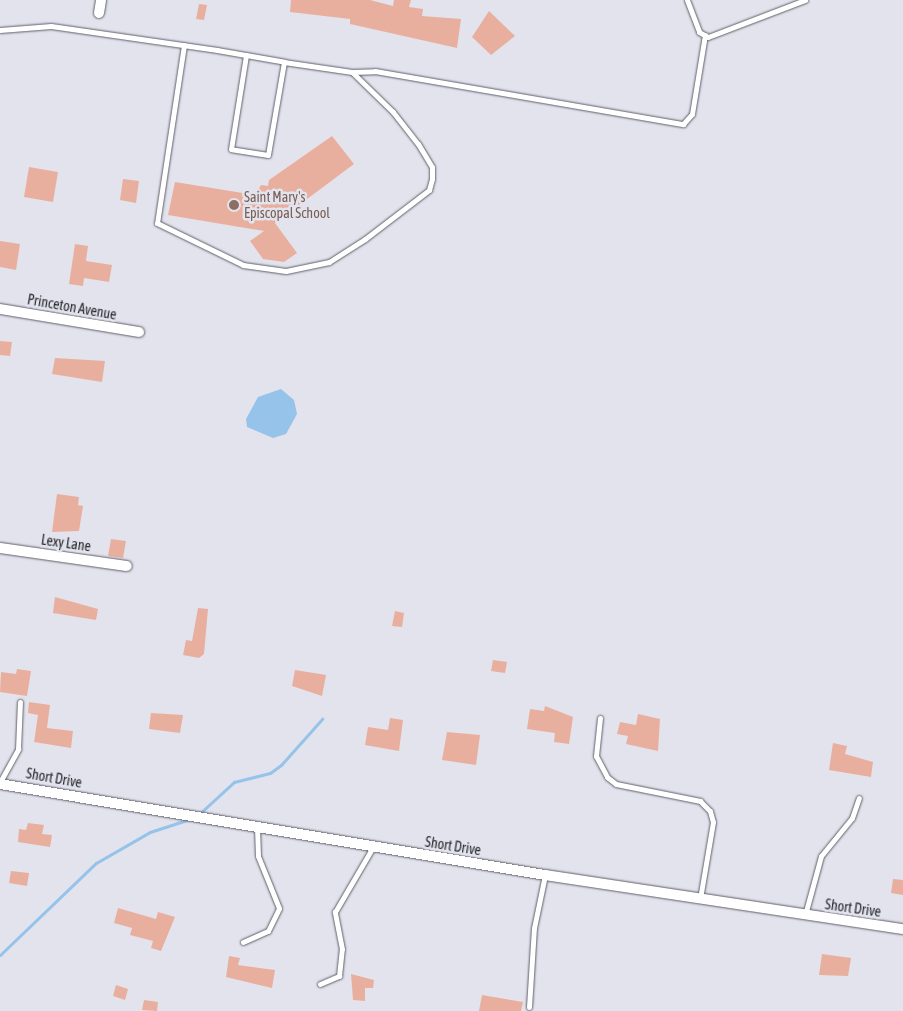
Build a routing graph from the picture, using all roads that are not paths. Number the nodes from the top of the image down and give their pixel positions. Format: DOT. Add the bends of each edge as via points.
graph roads {
  1 [pos="100,0"];
  2 [pos="687,0"];
  3 [pos="805,0"];
  4 [pos="98,13"];
  5 [pos="0,30"];
  6 [pos="705,35"];
  7 [pos="184,45"];
  8 [pos="246,55"];
  9 [pos="284,62"];
  10 [pos="352,72"];
  11 [pos="0,309"];
  12 [pos="140,332"];
  13 [pos="0,548"];
  14 [pos="127,566"];
  15 [pos="20,702"];
  16 [pos="600,718"];
  17 [pos="0,783"];
  18 [pos="859,798"];
  19 [pos="257,828"];
  20 [pos="373,847"];
  21 [pos="545,875"];
  22 [pos="700,899"];
  23 [pos="805,916"];
  24 [pos="903,929"];
  25 [pos="243,942"];
  26 [pos="320,984"];
  27 [pos="529,1007"];
  1 -- 4 [label="street"];
  2 -- 6 [label="lane"];
  3 -- 6 [label="lane"];
  5 -- 7 [label="lane" via="51,26"];
  6 -- 10 [label="lane" via="692,114 683,124 375,71"];
  7 -- 8 [label="lane"];
  7 -- 10 [label="lane" via="158,223 243,265 286,271 329,262 429,190 432,167 418,144 393,112"];
  8 -- 9 [label="lane"];
  8 -- 9 [label="lane" via="231,149 268,155"];
  9 -- 10 [label="lane"];
  11 -- 12 [label="street, Princeton Avenue"];
  13 -- 14 [label="street, Lexy Lane"];
  15 -- 17 [label="lane" via="18,749"];
  16 -- 22 [label="lane" via="596,756 607,777 616,784 700,801 710,811 713,822"];
  17 -- 19 [label="street, Short Drive"];
  18 -- 23 [label="lane" via="852,818 821,856"];
  19 -- 20 [label="street, Short Drive"];
  19 -- 25 [label="lane" via="258,856 280,908 268,931"];
  20 -- 21 [label="street, Short Drive"];
  20 -- 26 [label="lane" via="336,912 342,948 339,976"];
  21 -- 22 [label="street, Short Drive"];
  21 -- 27 [label="lane" via="534,928"];
  22 -- 23 [label="street, Short Drive"];
  23 -- 24 [label="street, Short Drive"];
}
